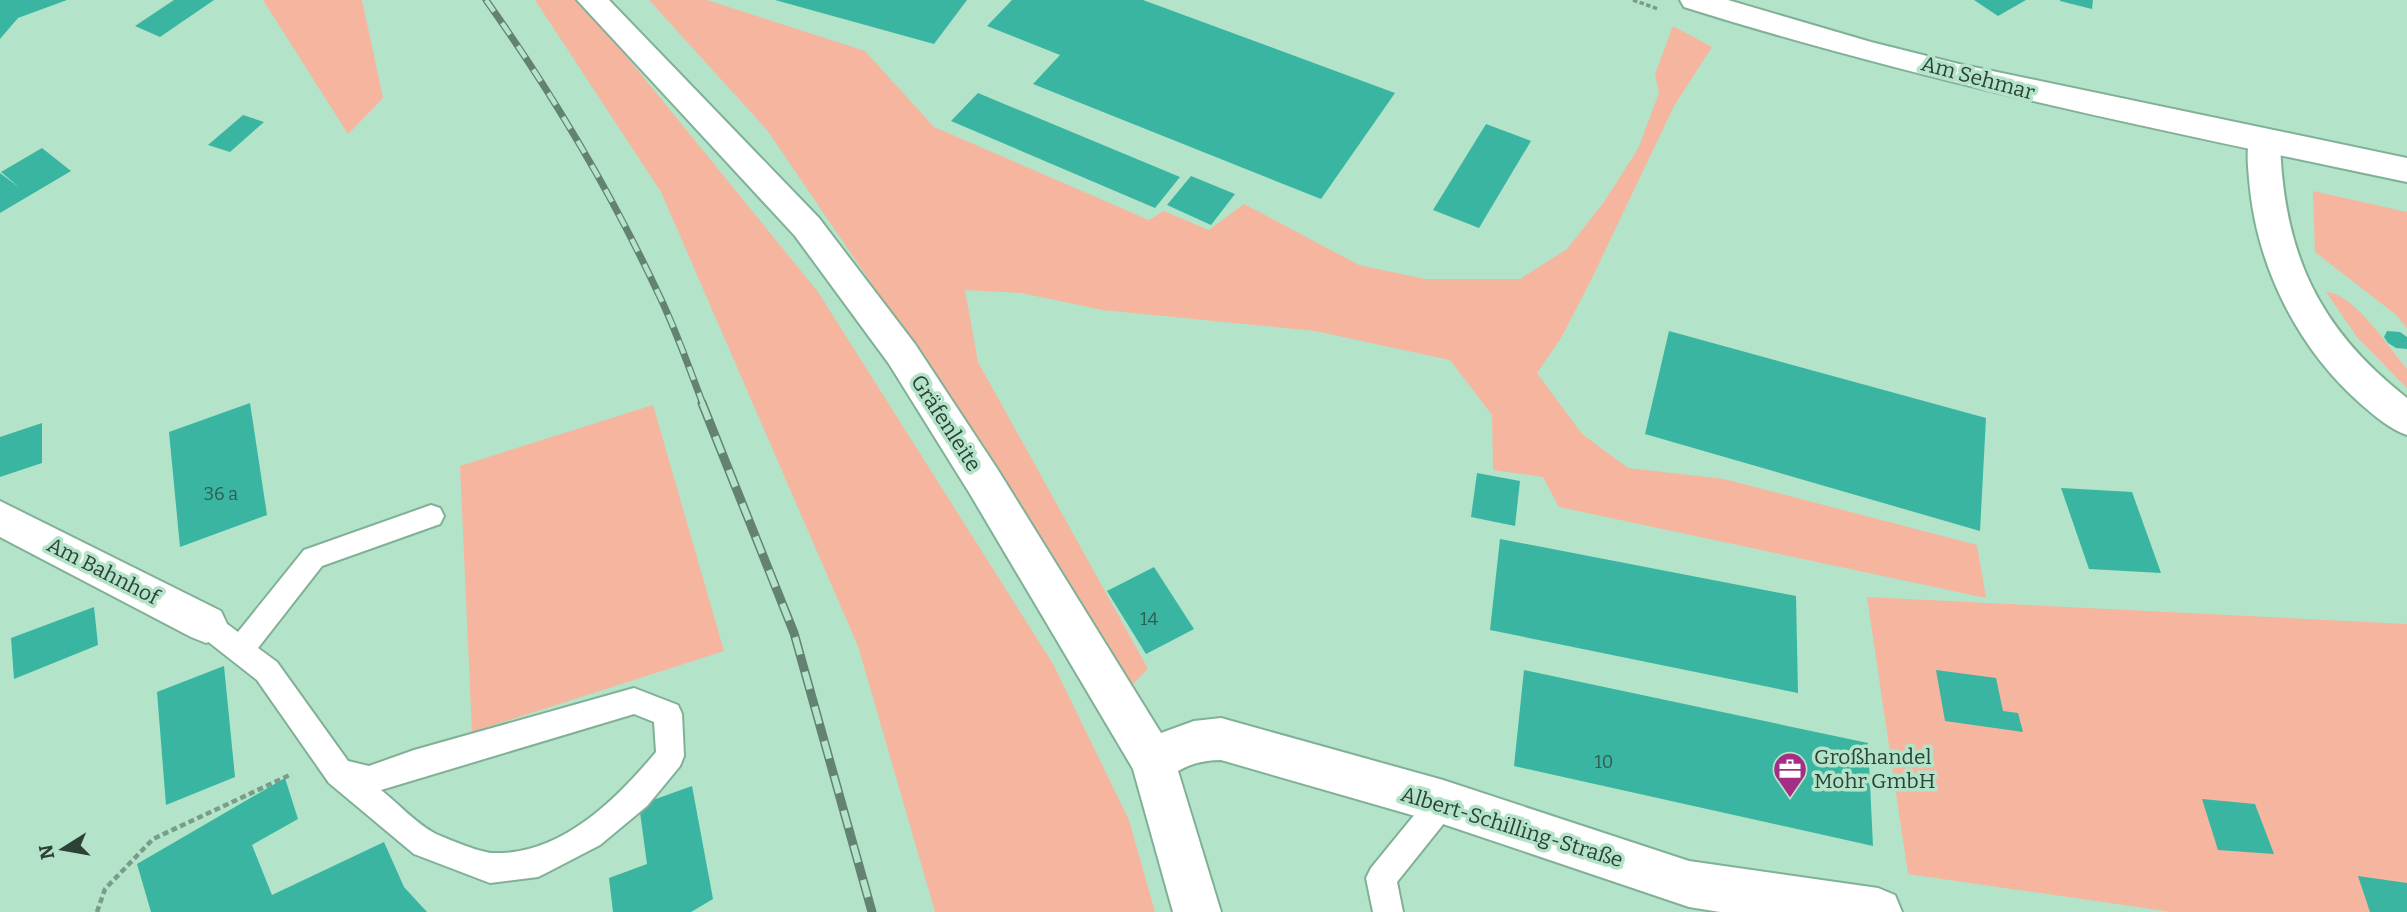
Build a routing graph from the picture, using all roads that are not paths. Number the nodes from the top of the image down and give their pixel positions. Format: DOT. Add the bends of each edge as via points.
graph roads {
  1 [pos="593,0"];
  2 [pos="1710,2"];
  3 [pos="2264,140"];
  4 [pos="2407,170"];
  5 [pos="2407,419"];
  6 [pos="431,516"];
  7 [pos="0,518"];
  8 [pos="206,624"];
  9 [pos="240,650"];
  10 [pos="1153,761"];
  11 [pos="334,765"];
  12 [pos="1443,802"];
  13 [pos="1197,912"];
  14 [pos="1388,912"];
  15 [pos="1878,912"];
  1 -- 10 [label="street, Gräfenleite" via="807,227 902,354"];
  2 -- 3 [label="street, Am Sehmar" via="2046,96"];
  3 -- 4 [label="street, Am Sehmar"];
  3 -- 5 [label="street" via="2271,223 2295,289 2314,326 2350,370"];
  6 -- 9 [label="lane" via="313,558"];
  7 -- 8 [label="street, Am Bahnhof"];
  8 -- 9 [label="lane"];
  9 -- 11 [label="lane" via="267,671"];
  10 -- 12 [label="street, Albert-Schilling-Straße" via="1186,743 1221,739"];
  10 -- 13 [label="street, Gräfenleite"];
  11 -- 11 [label="lane" via="424,844 490,868 538,862 590,835 637,796 670,756 668,714 634,701 369,780"];
  12 -- 14 [label="lane" via="1381,878"];
  12 -- 15 [label="street, Albert-Schilling-Straße" via="1689,884"];
}
